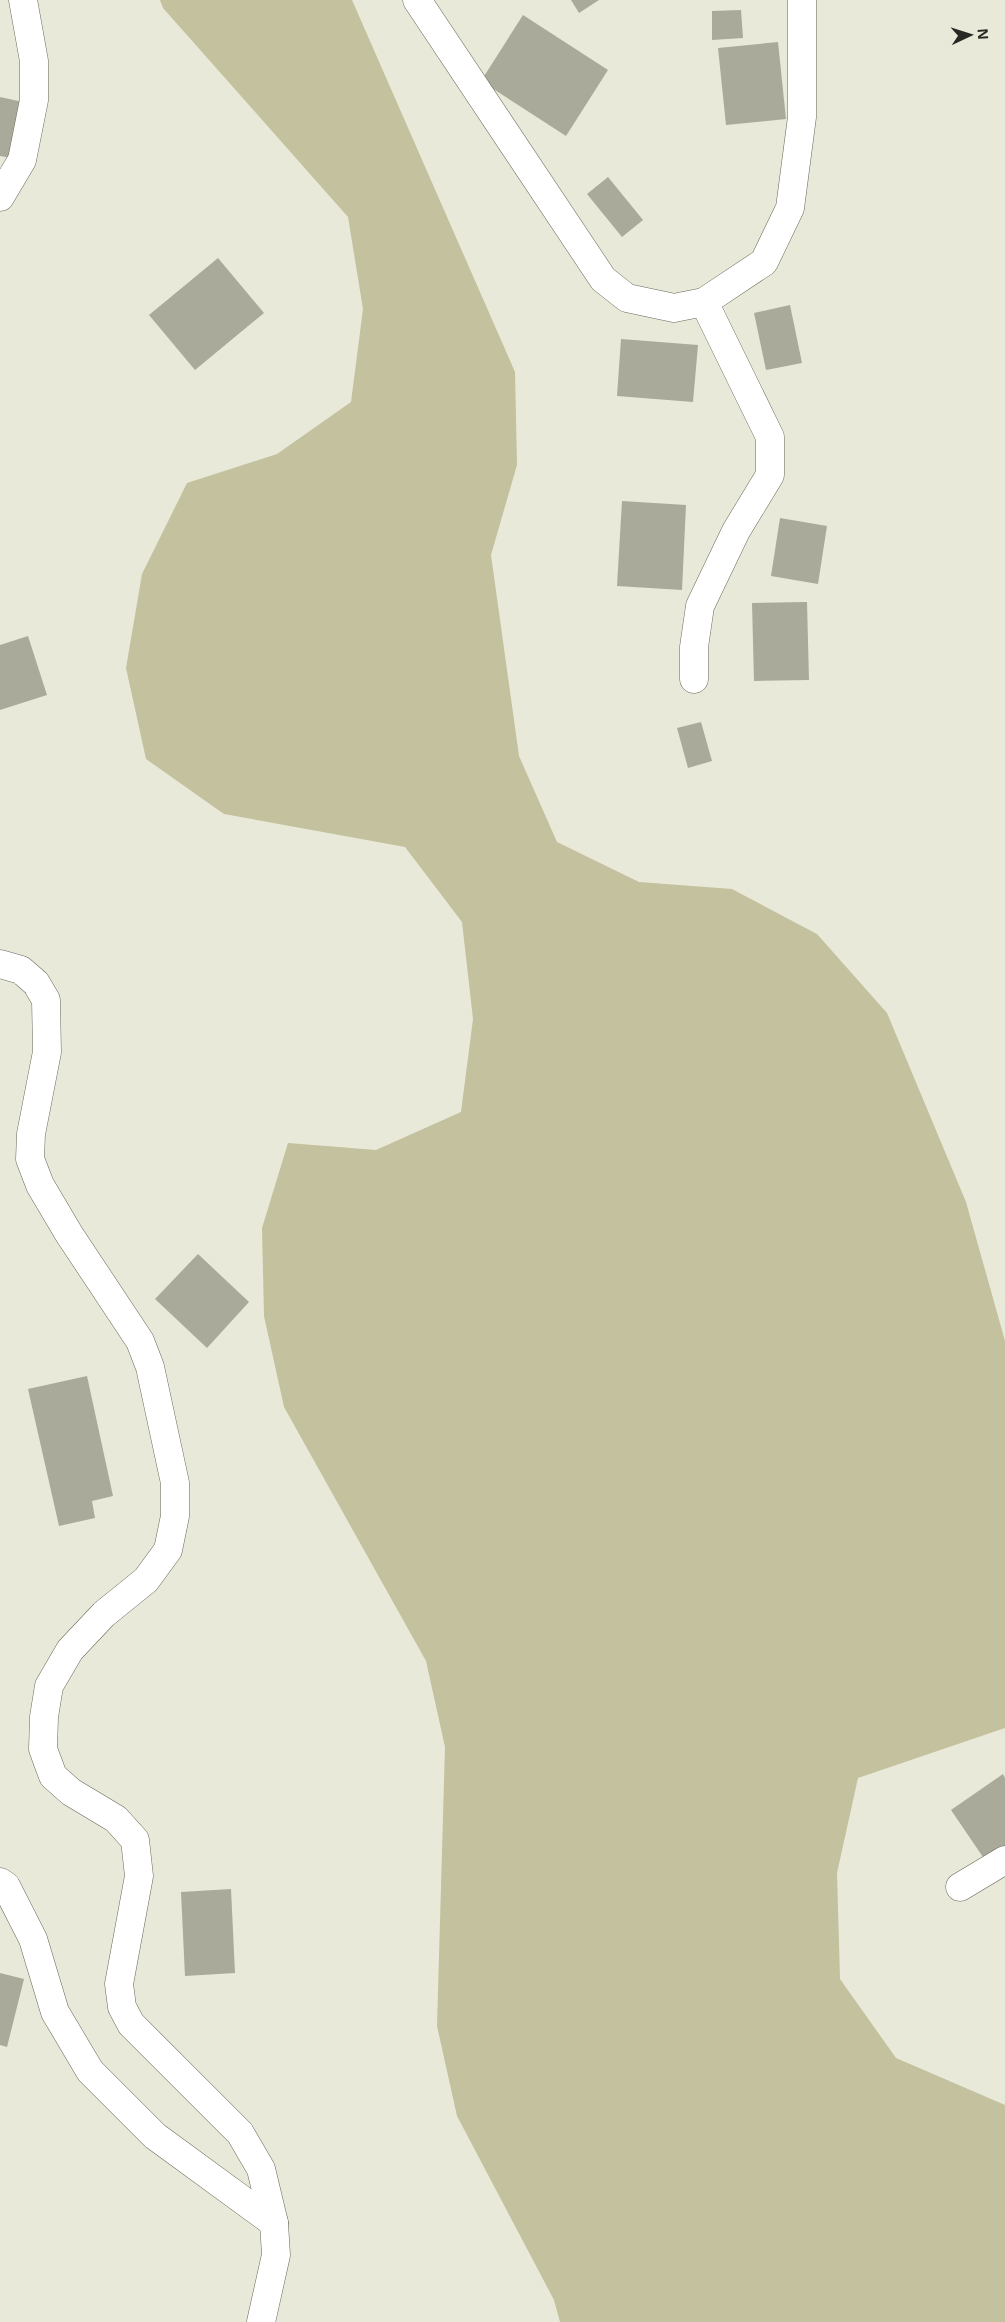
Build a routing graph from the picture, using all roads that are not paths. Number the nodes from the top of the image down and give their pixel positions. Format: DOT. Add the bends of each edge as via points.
graph roads {
  1 [pos="23,0"];
  2 [pos="417,0"];
  3 [pos="802,0"];
  4 [pos="0,197"];
  5 [pos="704,302"];
  6 [pos="694,678"];
  7 [pos="0,964"];
  8 [pos="1005,1860"];
  9 [pos="0,1882"];
  10 [pos="960,1887"];
  11 [pos="274,2223"];
  12 [pos="261,2322"];
  1 -- 4 [label="street" via="34,61 34,100 22,160"];
  2 -- 5 [label="street" via="603,279 627,298 674,308"];
  3 -- 5 [label="street" via="802,118 790,208 764,262"];
  5 -- 6 [label="street" via="770,437 770,475 736,532 700,606 694,647"];
  7 -- 11 [label="street" via="21,970 36,983 46,1000 47,1052 31,1134 30,1159 40,1185 64,1226 140,1341 150,1367 175,1483 175,1516 168,1550 146,1580 104,1614 70,1650 49,1686 43,1748 52,1776 116,1819 135,1840 140,1876 119,1984 122,2007 131,2024 240,2133 261,2169"];
  8 -- 10 [label="street"];
  9 -- 11 [label="street" via="6,1886 33,1939 55,2012 90,2071 155,2136"];
  11 -- 12 [label="street" via="276,2255"];
}
